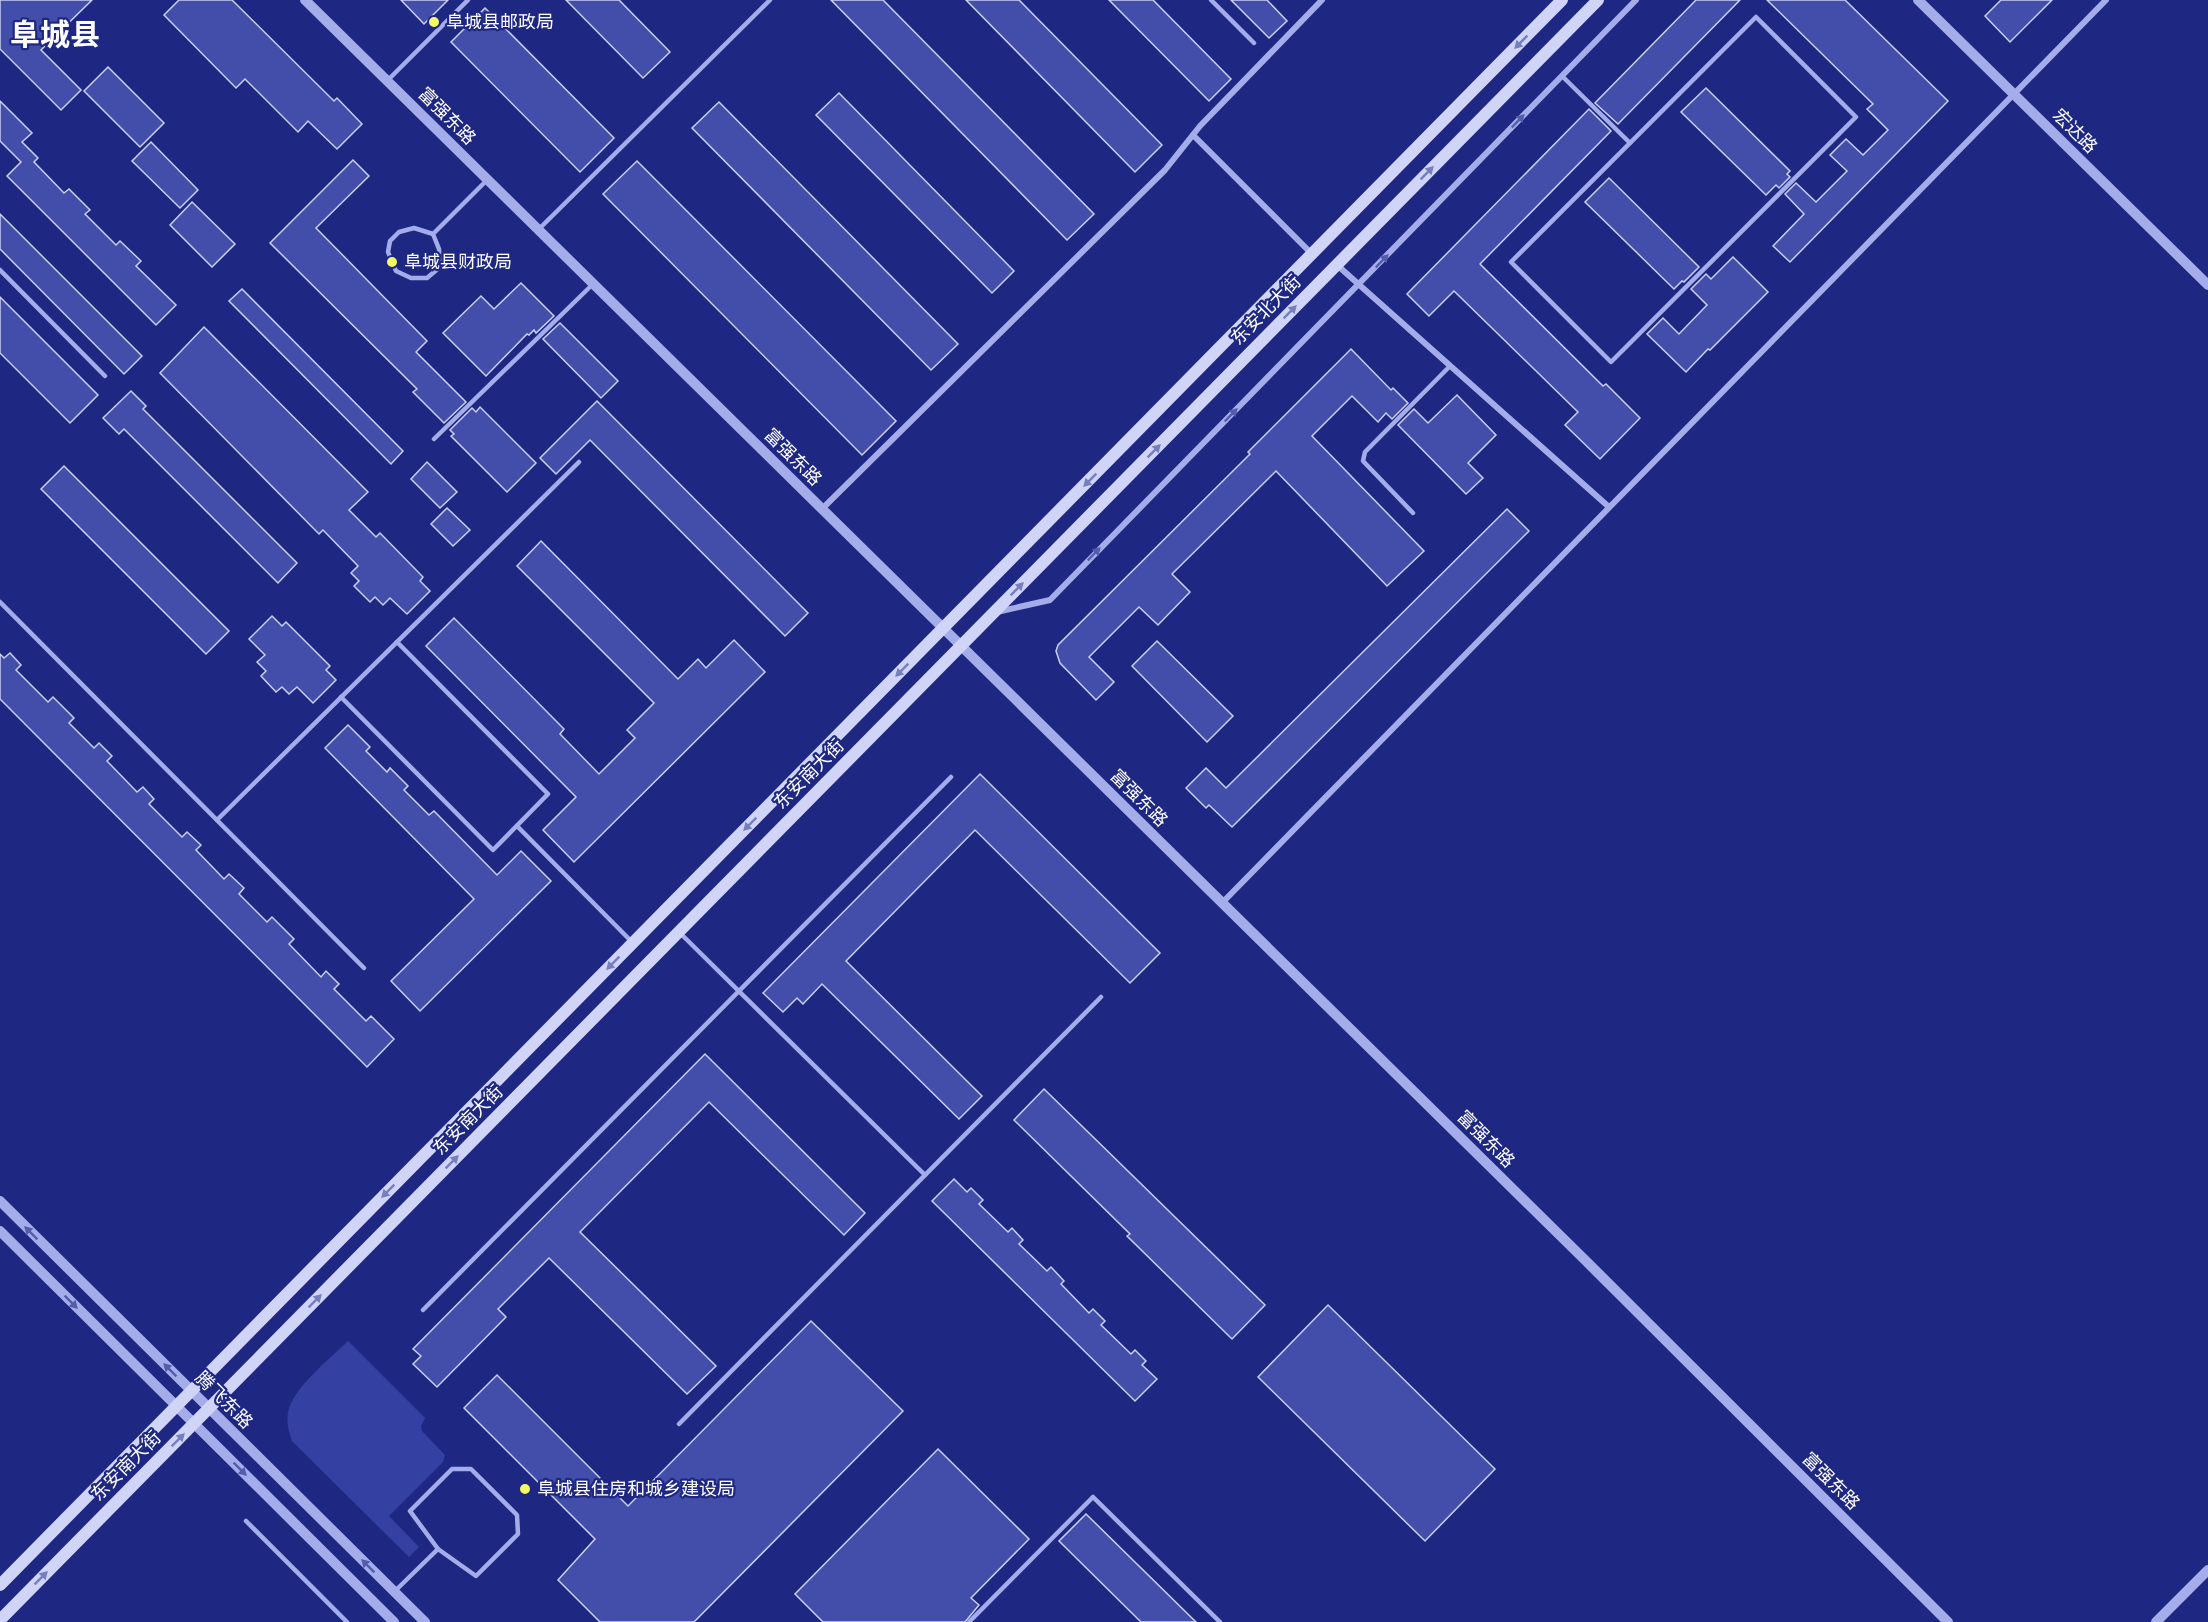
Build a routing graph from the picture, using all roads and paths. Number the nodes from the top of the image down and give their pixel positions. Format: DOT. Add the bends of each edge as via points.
graph roads {
  1 [pos="305,0"];
  2 [pos="468,0"];
  3 [pos="770,0"];
  4 [pos="1211,0"];
  5 [pos="1322,0"];
  6 [pos="1562,0"];
  7 [pos="1598,0"];
  8 [pos="1636,0"];
  9 [pos="1918,0"];
  10 [pos="2106,0"];
  11 [pos="1254,43"];
  12 [pos="1562,76"];
  13 [pos="387,81"];
  14 [pos="2014,94"];
  15 [pos="1193,135"];
  16 [pos="1630,143"];
  17 [pos="487,180"];
  18 [pos="538,230"];
  19 [pos="433,234"];
  20 [pos="1312,254"];
  21 [pos="1336,265"];
  22 [pos="0,270"];
  23 [pos="593,284"];
  24 [pos="1359,284"];
  25 [pos="2208,285"];
  26 [pos="1450,366"];
  27 [pos="105,376"];
  28 [pos="434,439"];
  29 [pos="579,462"];
  30 [pos="1609,507"];
  31 [pos="822,509"];
  32 [pos="1413,513"];
  33 [pos="0,602"];
  34 [pos="994,613"];
  35 [pos="943,628"];
  36 [pos="397,642"];
  37 [pos="961,646"];
  38 [pos="341,697"];
  39 [pos="951,777"];
  40 [pos="217,820"];
  41 [pos="517,826"];
  42 [pos="1222,903"];
  43 [pos="679,932"];
  44 [pos="633,943"];
  45 [pos="364,968"];
  46 [pos="739,991"];
  47 [pos="1101,998"];
  48 [pos="925,1175"];
  49 [pos="0,1202"];
  50 [pos="0,1231"];
  51 [pos="423,1310"];
  52 [pos="191,1391"];
  53 [pos="176,1406"];
  54 [pos="209,1408"];
  55 [pos="194,1424"];
  56 [pos="679,1424"];
  57 [pos="246,1521"];
  58 [pos="438,1549"];
  59 [pos="2208,1570"];
  60 [pos="0,1585"];
  61 [pos="394,1592"];
  62 [pos="0,1620"];
  63 [pos="347,1622"];
  64 [pos="394,1622"];
  65 [pos="425,1622"];
  66 [pos="969,1622"];
  67 [pos="1220,1622"];
  68 [pos="1948,1622"];
  69 [pos="2156,1622"];
  1 -- 13 [label="street, 富强东路"];
  2 -- 13 [label="lane"];
  3 -- 18 [label="lane"];
  4 -- 11 [label="lane"];
  5 -- 15 [label="street"];
  6 -- 20 [label="main road, 东安北大街, one-way"];
  21 -- 7 [label="main road, 东安北大街, one-way"];
  8 -- 12 [label="street"];
  9 -- 14 [label="street, 宏达路"];
  10 -- 14 [label="street"];
  12 -- 16 [label="lane"];
  24 -- 12 [label="street, one-way"];
  13 -- 17 [label="street, 富强东路"];
  14 -- 25 [label="street, 宏达路"];
  14 -- 30 [label="street"];
  15 -- 20 [label="street"];
  15 -- 31 [label="street" via="1165,170"];
  16 -- 16 [label="lane" via="1510,262 1611,362 1856,117 1756,17"];
  17 -- 18 [label="street, 富强东路"];
  17 -- 19 [label="lane"];
  18 -- 23 [label="street, 富强东路"];
  19 -- 19 [label="lane" via="440,267 427,278 411,278 396,271 388,252 390,241 399,232 414,228"];
  20 -- 35 [label="main road, 东安北大街, one-way"];
  21 -- 24 [label="street"];
  34 -- 21 [label="main road, 东安北大街, one-way"];
  22 -- 27 [label="lane"];
  23 -- 28 [label="lane"];
  23 -- 31 [label="street, 富强东路"];
  24 -- 26 [label="street"];
  34 -- 24 [label="street, one-way" via="1050,600"];
  26 -- 30 [label="street"];
  26 -- 32 [label="lane" via="1365,452 1363,461"];
  29 -- 36 [label="lane"];
  30 -- 42 [label="street"];
  31 -- 35 [label="street, 富强东路"];
  33 -- 40 [label="lane"];
  34 -- 37 [label="main road, 东安北大街"];
  35 -- 37 [label="street, 富强东路"];
  35 -- 44 [label="main road, 东安南大街, one-way"];
  36 -- 38 [label="lane"];
  36 -- 41 [label="lane" via="549,794"];
  37 -- 42 [label="street, 富强东路"];
  37 -- 43 [label="main road, 东安南大街"];
  38 -- 40 [label="lane"];
  38 -- 41 [label="lane" via="493,850"];
  39 -- 46 [label="lane"];
  40 -- 45 [label="lane"];
  41 -- 44 [label="lane"];
  42 -- 68 [label="street, 富强东路"];
  43 -- 46 [label="lane"];
  54 -- 43 [label="main road, 东安南大街, one-way"];
  44 -- 52 [label="main road, 东安南大街, one-way"];
  46 -- 48 [label="lane"];
  46 -- 51 [label="lane"];
  47 -- 48 [label="lane"];
  48 -- 56 [label="lane"];
  52 -- 49 [label="street, 腾飞东路, one-way"];
  50 -- 53 [label="street, 腾飞东路, one-way"];
  52 -- 53 [label="main road, 东安南大街"];
  52 -- 54 [label="street, 腾飞东路"];
  53 -- 55 [label="street, 腾飞东路"];
  53 -- 60 [label="main road, 东安南大街"];
  54 -- 55 [label="main road, 东安南大街"];
  61 -- 54 [label="street, 腾飞东路, one-way"];
  62 -- 55 [label="main road, 东安南大街, one-way"];
  55 -- 64 [label="street, 腾飞东路, one-way"];
  57 -- 63 [label="lane"];
  58 -- 58 [label="lane" via="410,1511 452,1469 471,1469 517,1515 518,1534 476,1576"];
  58 -- 61 [label="lane"];
  59 -- 69 [label="street"];
  61 -- 65 [label="street, 腾飞东路"];
  66 -- 67 [label="lane" via="1093,1497"];
}
